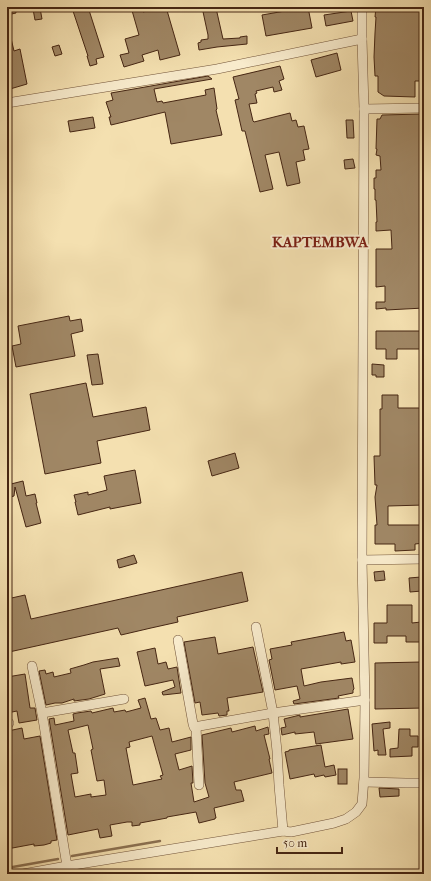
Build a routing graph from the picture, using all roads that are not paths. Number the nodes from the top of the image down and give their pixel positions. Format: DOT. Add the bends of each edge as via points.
graph roads {
  1 [pos="362,7"];
  2 [pos="362,39"];
  3 [pos="7,103"];
  4 [pos="424,108"];
  5 [pos="364,109"];
  6 [pos="424,559"];
  7 [pos="362,560"];
  8 [pos="256,627"];
  9 [pos="178,640"];
  10 [pos="32,666"];
  11 [pos="124,699"];
  12 [pos="365,700"];
  13 [pos="42,713"];
  14 [pos="273,713"];
  15 [pos="196,727"];
  16 [pos="364,782"];
  17 [pos="424,783"];
  18 [pos="200,785"];
  19 [pos="282,831"];
  20 [pos="66,866"];
  21 [pos="23,874"];
  1 -- 2 [label="street"];
  2 -- 3 [label="street" via="217,68"];
  2 -- 5 [label="street"];
  4 -- 5 [label="street"];
  5 -- 7 [label="street"];
  6 -- 7 [label="street"];
  7 -- 12 [label="street"];
  8 -- 14 [label="street"];
  9 -- 15 [label="street" via="192,724"];
  10 -- 13 [label="street"];
  11 -- 13 [label="street"];
  12 -- 14 [label="street"];
  12 -- 16 [label="street"];
  13 -- 20 [label="street"];
  14 -- 15 [label="street"];
  14 -- 19 [label="street" via="278,751"];
  15 -- 18 [label="street"];
  16 -- 17 [label="street"];
  16 -- 19 [label="street" via="362,804 346,819 291,832"];
  19 -- 20 [label="street"];
  20 -- 21 [label="street"];
}
